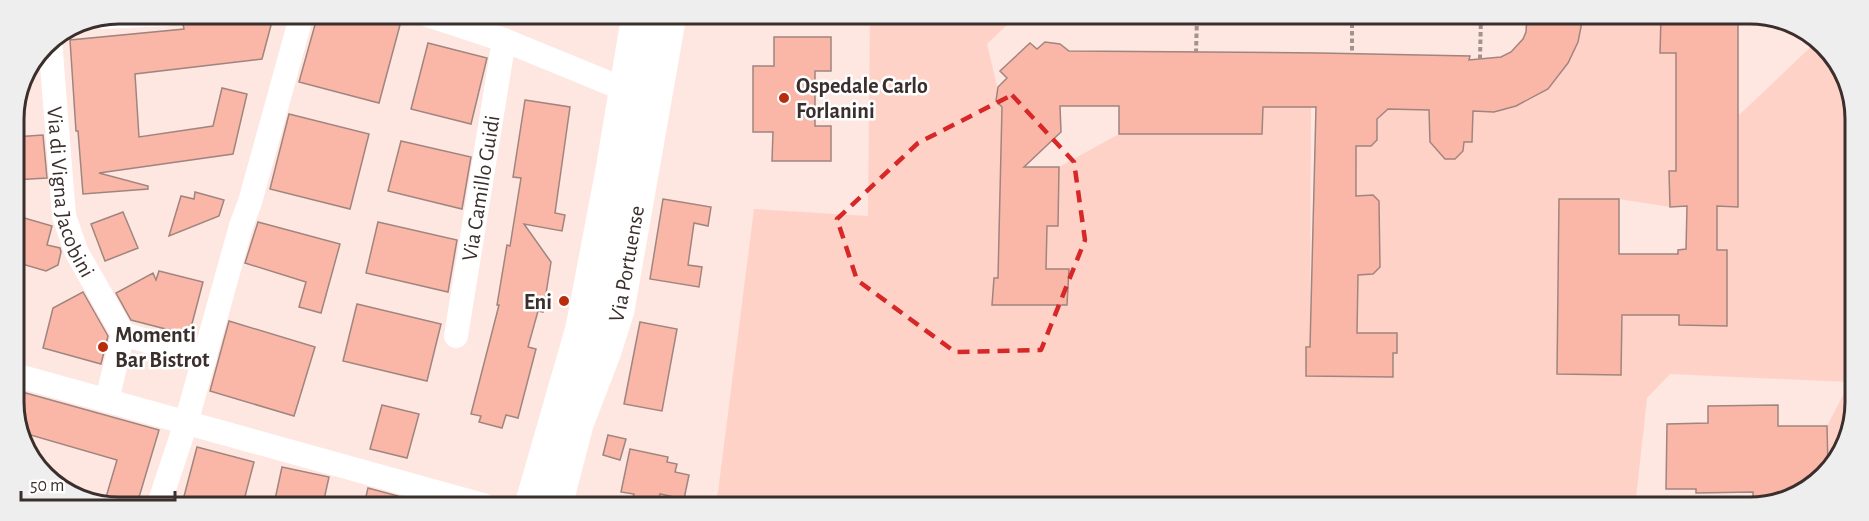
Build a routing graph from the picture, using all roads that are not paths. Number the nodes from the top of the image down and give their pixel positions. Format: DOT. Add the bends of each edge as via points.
graph roads {
  1 [pos="283,24"];
  2 [pos="299,24"];
  3 [pos="455,24"];
  4 [pos="635,24"];
  5 [pos="668,24"];
  6 [pos="504,40"];
  7 [pos="51,53"];
  8 [pos="626,90"];
  9 [pos="241,226"];
  10 [pos="123,334"];
  11 [pos="456,336"];
  12 [pos="205,358"];
  13 [pos="24,377"];
  14 [pos="107,400"];
  15 [pos="186,423"];
  16 [pos="161,497"];
  17 [pos="454,497"];
  18 [pos="533,497"];
  19 [pos="558,497"];
  1 -- 9 [label="street" via="239,183"];
  2 -- 9 [label="street"];
  3 -- 6 [label="street"];
  4 -- 8 [label="main road, Via Portuense"];
  5 -- 19 [label="main road, Via Portuense" via="618,310 577,424"];
  6 -- 8 [label="street"];
  6 -- 11 [label="street, Via Camillo Guidi"];
  7 -- 10 [label="street, Via di Vigna Jacobini" via="64,216 76,251"];
  8 -- 18 [label="main road, Via Portuense" via="582,328"];
  9 -- 12 [label="street"];
  10 -- 12 [label="street"];
  10 -- 14 [label="street"];
  12 -- 15 [label="street"];
  13 -- 14 [label="street"];
  14 -- 15 [label="street"];
  15 -- 16 [label="street"];
  15 -- 17 [label="street"];
}
